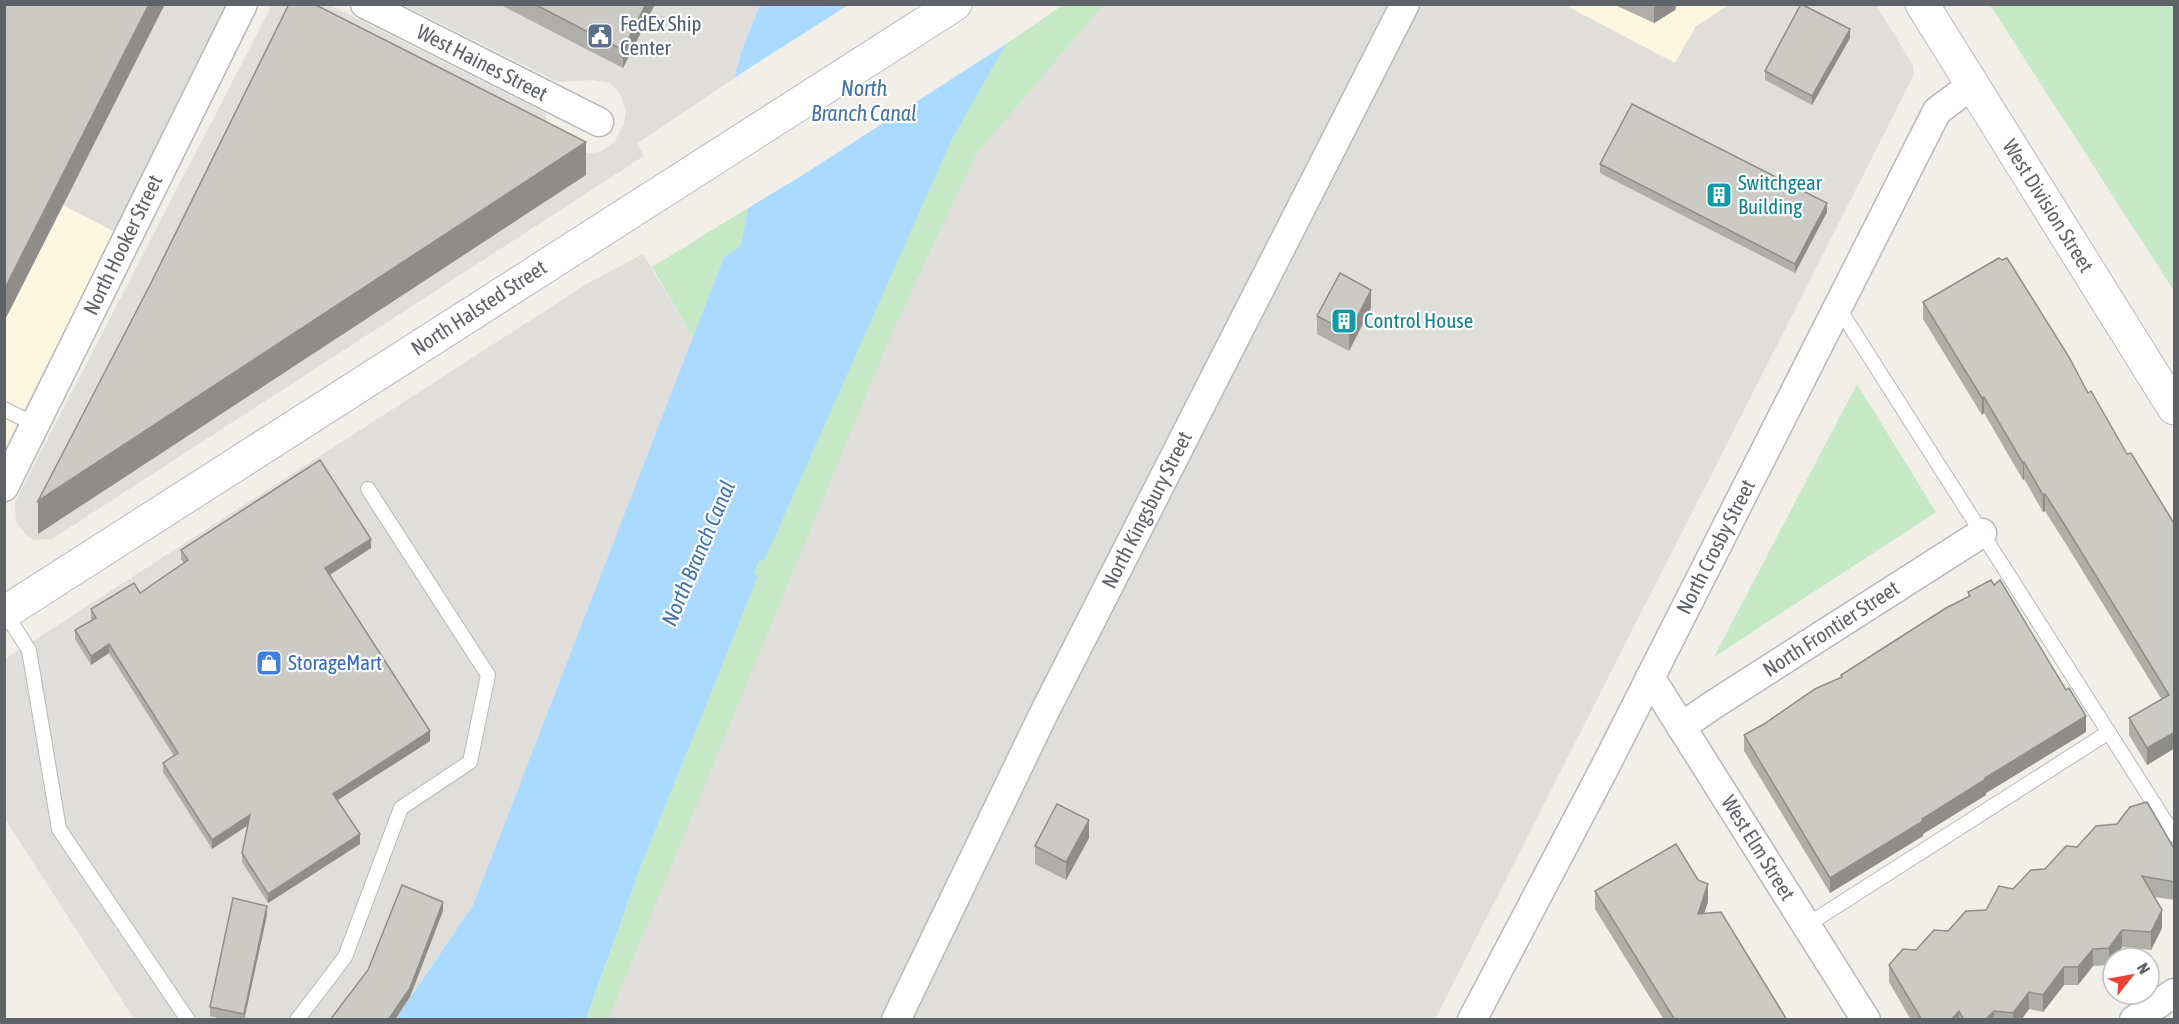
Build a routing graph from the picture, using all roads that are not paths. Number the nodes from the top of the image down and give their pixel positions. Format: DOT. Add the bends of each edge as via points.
graph roads {
  1 [pos="243,4"];
  2 [pos="366,4"];
  3 [pos="955,4"];
  4 [pos="1405,4"];
  5 [pos="1922,4"];
  6 [pos="1972,85"];
  7 [pos="599,122"];
  8 [pos="1838,307"];
  9 [pos="2175,408"];
  10 [pos="4,409"];
  11 [pos="34,424"];
  12 [pos="4,487"];
  13 [pos="368,489"];
  14 [pos="1982,533"];
  15 [pos="5,612"];
  16 [pos="1650,677"];
  17 [pos="1682,728"];
  18 [pos="2109,732"];
  19 [pos="2175,835"];
  20 [pos="1807,925"];
  21 [pos="2175,993"];
  22 [pos="188,1020"];
  23 [pos="297,1020"];
  24 [pos="896,1020"];
  25 [pos="1472,1020"];
  26 [pos="1866,1020"];
  27 [pos="2134,1020"];
  1 -- 11 [label="street, North Hooker Street"];
  2 -- 7 [label="street, West Haines Street"];
  3 -- 15 [label="main road, North Halsted Street"];
  4 -- 24 [label="street, North Kingsbury Street" via="1050,702"];
  5 -- 6 [label="main road, West Division Street"];
  6 -- 8 [label="street, North Crosby Street" via="1937,111"];
  6 -- 9 [label="main road, West Division Street"];
  8 -- 14 [label="lane"];
  8 -- 16 [label="street, North Crosby Street"];
  10 -- 11 [label="lane"];
  11 -- 12 [label="street, North Hooker Street"];
  13 -- 23 [label="lane" via="488,675 470,762 401,808 345,957"];
  14 -- 17 [label="street, North Frontier Street"];
  14 -- 18 [label="lane"];
  15 -- 22 [label="lane" via="29,650 59,829"];
  16 -- 17 [label="street, West Elm Street"];
  16 -- 25 [label="street, North Crosby Street"];
  17 -- 20 [label="street, West Elm Street"];
  18 -- 19 [label="lane"];
  18 -- 20 [label="lane"];
  20 -- 26 [label="street, West Elm Street"];
  21 -- 27 [label="street"];
}
